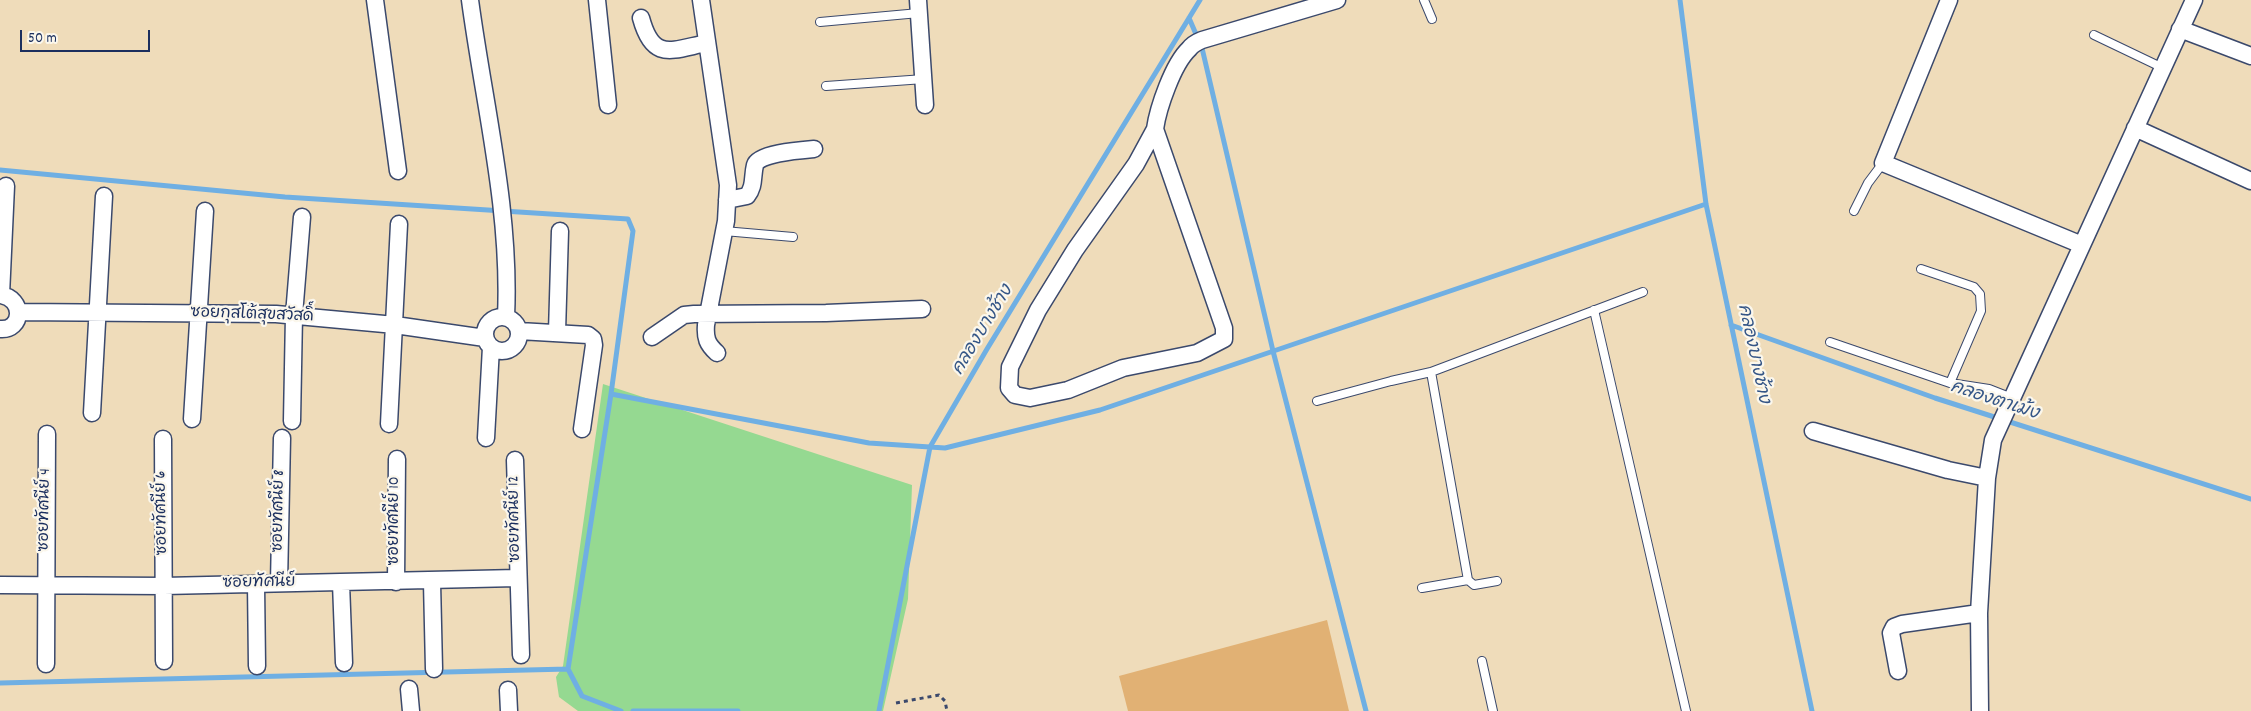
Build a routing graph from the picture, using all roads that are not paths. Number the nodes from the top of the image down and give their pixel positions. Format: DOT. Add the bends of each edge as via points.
graph roads {
  1 [pos="375,0"];
  2 [pos="470,0"];
  3 [pos="597,0"];
  4 [pos="701,0"];
  5 [pos="1337,0"];
  6 [pos="1424,0"];
  7 [pos="1949,0"];
  8 [pos="2194,0"];
  9 [pos="918,7"];
  10 [pos="641,18"];
  11 [pos="1432,19"];
  12 [pos="820,22"];
  13 [pos="2180,29"];
  14 [pos="2094,36"];
  15 [pos="707,43"];
  16 [pos="2251,56"];
  17 [pos="2163,68"];
  18 [pos="924,79"];
  19 [pos="826,86"];
  20 [pos="925,104"];
  21 [pos="608,105"];
  22 [pos="2135,128"];
  23 [pos="1155,129"];
  24 [pos="814,148"];
  25 [pos="1883,163"];
  26 [pos="398,171"];
  27 [pos="2251,181"];
  28 [pos="6,186"];
  29 [pos="104,196"];
  30 [pos="727,200"];
  31 [pos="205,211"];
  32 [pos="1854,211"];
  33 [pos="302,217"];
  34 [pos="399,224"];
  35 [pos="560,231"];
  36 [pos="724,231"];
  37 [pos="793,237"];
  38 [pos="2082,245"];
  39 [pos="1921,269"];
  40 [pos="1643,292"];
  41 [pos="1,295"];
  42 [pos="922,309"];
  43 [pos="1594,310"];
  44 [pos="18,312"];
  45 [pos="197,313"];
  46 [pos="708,313"];
  47 [pos="99,314"];
  48 [pos="294,315"];
  49 [pos="506,317"];
  50 [pos="395,325"];
  51 [pos="0,329"];
  52 [pos="519,331"];
  53 [pos="557,332"];
  54 [pos="652,337"];
  55 [pos="1830,342"];
  56 [pos="488,343"];
  57 [pos="717,353"];
  58 [pos="1431,372"];
  59 [pos="1950,383"];
  60 [pos="2012,398"];
  61 [pos="1317,401"];
  62 [pos="92,413"];
  63 [pos="192,419"];
  64 [pos="292,421"];
  65 [pos="389,424"];
  66 [pos="582,429"];
  67 [pos="1812,431"];
  68 [pos="47,434"];
  69 [pos="282,438"];
  70 [pos="486,438"];
  71 [pos="163,440"];
  72 [pos="396,459"];
  73 [pos="515,460"];
  74 [pos="1987,478"];
  75 [pos="517,578"];
  76 [pos="1468,580"];
  77 [pos="1497,581"];
  78 [pos="396,582"];
  79 [pos="432,582"];
  80 [pos="279,583"];
  81 [pos="342,583"];
  82 [pos="256,584"];
  83 [pos="0,585"];
  84 [pos="45,586"];
  85 [pos="164,586"];
  86 [pos="1422,588"];
  87 [pos="1979,614"];
  88 [pos="521,655"];
  89 [pos="164,661"];
  90 [pos="1482,661"];
  91 [pos="46,664"];
  92 [pos="344,664"];
  93 [pos="257,666"];
  94 [pos="434,669"];
  95 [pos="1898,671"];
  96 [pos="409,689"];
  97 [pos="508,690"];
  98 [pos="411,711"];
  99 [pos="509,711"];
  100 [pos="1493,711"];
  101 [pos="1686,711"];
  102 [pos="1980,711"];
  1 -- 26 [label="street"];
  2 -- 49 [label="street" via="501,194 508,280"];
  3 -- 21 [label="street"];
  4 -- 15 [label="street"];
  5 -- 23 [label="street" via="1196,44 1180,59 1158,110"];
  6 -- 11 [label="lane"];
  7 -- 25 [label="street"];
  8 -- 13 [label="street"];
  9 -- 12 [label="lane"];
  9 -- 18 [label="street"];
  10 -- 15 [label="street" via="646,36 654,46 672,50"];
  13 -- 16 [label="street"];
  13 -- 17 [label="street"];
  14 -- 17 [label="lane"];
  15 -- 30 [label="street" via="728,185"];
  17 -- 22 [label="street"];
  18 -- 19 [label="lane"];
  18 -- 20 [label="street"];
  22 -- 27 [label="street"];
  22 -- 38 [label="street"];
  23 -- 23 [label="street" via="1136,164 1075,250 1038,310 1010,367 1009,388 1015,395 1030,398 1068,390 1123,368 1197,353 1224,339 1224,328"];
  24 -- 30 [label="street" via="774,154 759,160 755,164 752,190 747,196"];
  25 -- 32 [label="lane"];
  25 -- 38 [label="street"];
  28 -- 41 [label="street"];
  29 -- 47 [label="street"];
  30 -- 36 [label="street"];
  31 -- 45 [label="street"];
  33 -- 48 [label="street"];
  34 -- 50 [label="street"];
  35 -- 53 [label="street"];
  36 -- 37 [label="lane"];
  36 -- 46 [label="street"];
  38 -- 60 [label="street"];
  39 -- 59 [label="lane" via="1974,287 1980,294 1981,311"];
  40 -- 43 [label="lane"];
  41 -- 44 [label="street" via="10,297"];
  42 -- 46 [label="street"];
  43 -- 58 [label="lane"];
  43 -- 101 [label="lane"];
  44 -- 47 [label="street, ซอยกุสโต้สุขสวัสดิ์"];
  44 -- 51 [label="street" via="17,320 11,326"];
  45 -- 47 [label="street, ซอยกุสโต้สุขสวัสดิ์"];
  45 -- 48 [label="street, ซอยกุสโต้สุขสวัสดิ์"];
  45 -- 63 [label="street"];
  46 -- 54 [label="street" via="684,315"];
  46 -- 57 [label="street" via="706,340"];
  47 -- 62 [label="street"];
  48 -- 50 [label="street, ซอยกุสโต้สุขสวัสดิ์"];
  48 -- 64 [label="street"];
  49 -- 52 [label="street"];
  49 -- 56 [label="street" via="500,316 489,322 484,332"];
  50 -- 56 [label="street, ซอยกุสโต้สุขสวัสดิ์"];
  50 -- 65 [label="street"];
  52 -- 53 [label="street"];
  52 -- 56 [label="street, ซอยกุสโต้สุขสวัสดิ์" via="519,338 510,349 504,351"];
  53 -- 66 [label="street" via="588,335 593,339"];
  55 -- 59 [label="lane"];
  56 -- 70 [label="street"];
  58 -- 61 [label="lane"];
  58 -- 76 [label="lane"];
  59 -- 60 [label="lane" via="1989,389"];
  60 -- 74 [label="street" via="1993,440"];
  67 -- 74 [label="street"];
  68 -- 84 [label="street, ซอยทัศนีย์ 4"];
  69 -- 80 [label="street, ซอยทัศนีย์ 8"];
  71 -- 85 [label="street, ซอยทัศนีย์ 6"];
  72 -- 78 [label="street, ซอยทัศนีย์ 10"];
  73 -- 75 [label="street, ซอยทัศนีย์ 12"];
  74 -- 87 [label="street"];
  75 -- 79 [label="street, ซอยทัศนีย์"];
  75 -- 88 [label="street, ซอยทัศนีย์ 12"];
  76 -- 77 [label="lane" via="1474,585"];
  76 -- 86 [label="lane"];
  78 -- 79 [label="street, ซอยทัศนีย์"];
  78 -- 81 [label="street, ซอยทัศนีย์"];
  79 -- 94 [label="street"];
  80 -- 81 [label="street, ซอยทัศนีย์"];
  80 -- 82 [label="street, ซอยทัศนีย์"];
  81 -- 92 [label="street"];
  82 -- 85 [label="street, ซอยทัศนีย์"];
  82 -- 93 [label="street"];
  83 -- 84 [label="street, ซอยทัศนีย์"];
  84 -- 85 [label="street, ซอยทัศนีย์"];
  84 -- 91 [label="street, ซอยทัศนีย์ 4"];
  85 -- 89 [label="street, ซอยทัศนีย์ 6"];
  87 -- 95 [label="street" via="1894,627 1891,633"];
  87 -- 102 [label="street"];
  90 -- 100 [label="lane"];
  96 -- 98 [label="street"];
  97 -- 99 [label="street"];
}
